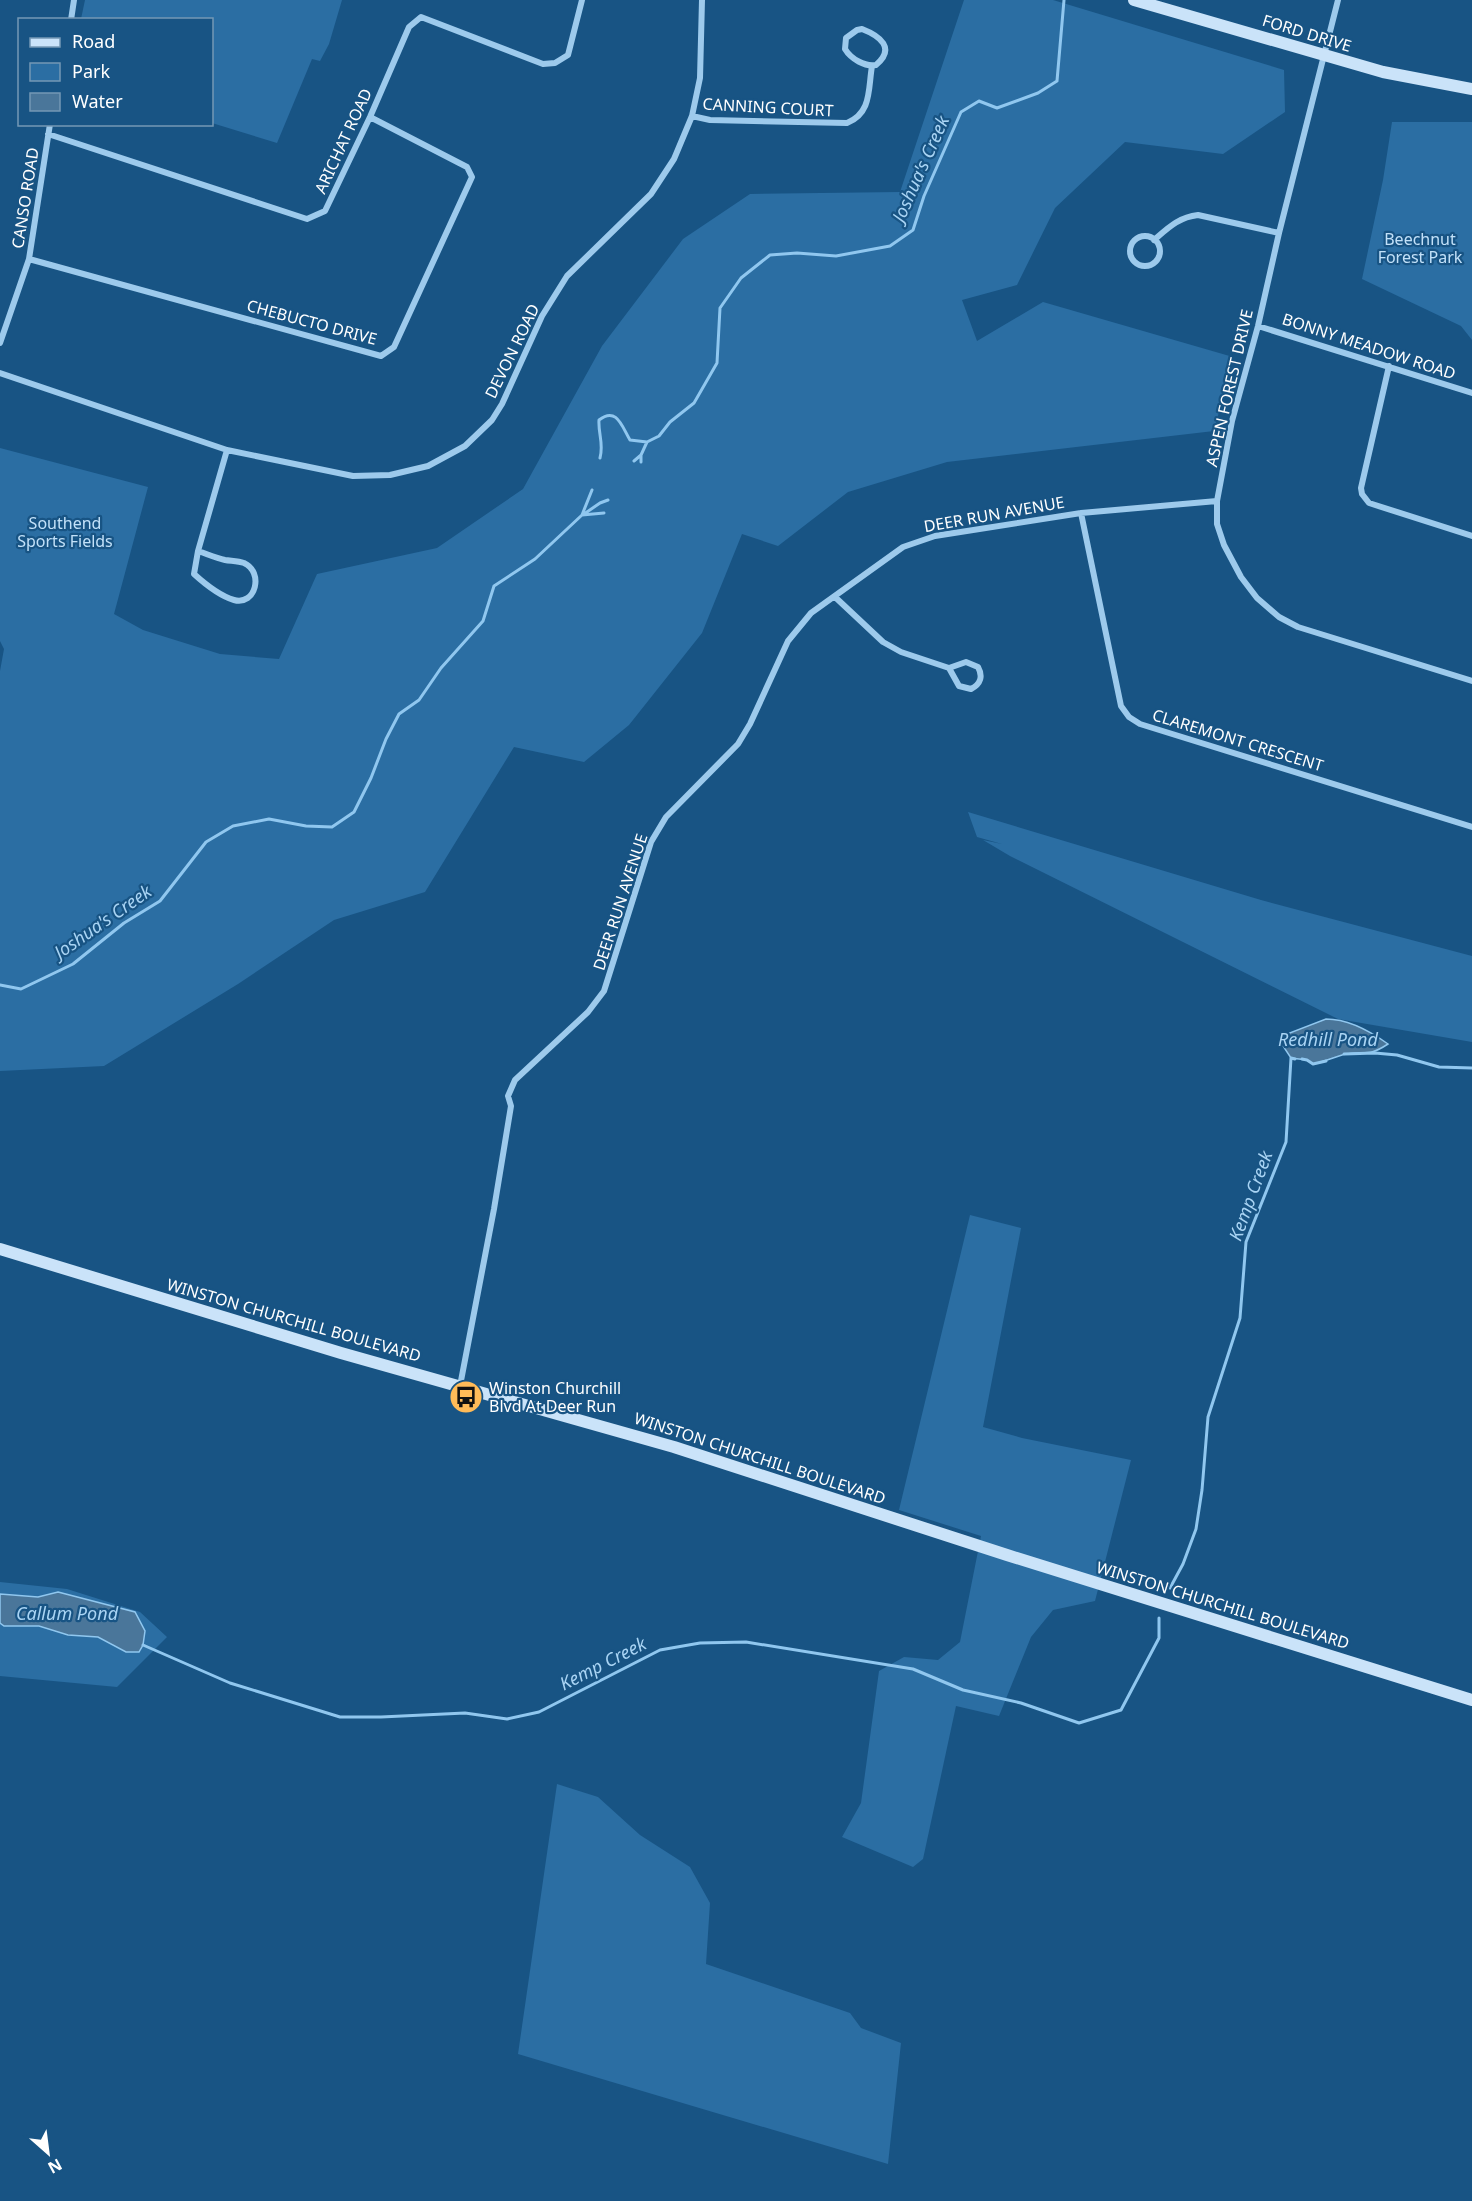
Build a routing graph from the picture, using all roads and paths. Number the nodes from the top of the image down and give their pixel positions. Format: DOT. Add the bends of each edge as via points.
graph roads {
  1 [pos="74,0"];
  2 [pos="582,0"];
  3 [pos="702,0"];
  4 [pos="1134,0"];
  5 [pos="1338,0"];
  6 [pos="71,18"];
  7 [pos="1325,56"];
  8 [pos="872,66"];
  9 [pos="1472,89"];
  10 [pos="692,116"];
  11 [pos="370,117"];
  12 [pos="50,126"];
  13 [pos="48,134"];
  14 [pos="1279,233"];
  15 [pos="1154,240"];
  16 [pos="29,259"];
  17 [pos="1258,326"];
  18 [pos="0,343"];
  19 [pos="1389,366"];
  20 [pos="0,373"];
  21 [pos="1472,393"];
  22 [pos="227,450"];
  23 [pos="1218,501"];
  24 [pos="1081,513"];
  25 [pos="1472,536"];
  26 [pos="198,551"];
  27 [pos="835,597"];
  28 [pos="950,668"];
  29 [pos="1472,681"];
  30 [pos="1472,827"];
  31 [pos="0,1249"];
  32 [pos="460,1386"];
  33 [pos="1472,1700"];
  1 -- 6 [label="street"];
  2 -- 11 [label="street, ARICHAT ROAD" via="568,55 555,63 543,63 421,17 409,27"];
  3 -- 10 [label="street, DEVON ROAD" via="700,78"];
  4 -- 7 [label="main road, FORD DRIVE"];
  5 -- 7 [label="street, ASPEN FOREST DRIVE"];
  7 -- 9 [label="main road, FORD DRIVE"];
  7 -- 14 [label="street, ASPEN FOREST DRIVE"];
  8 -- 8 [label="street, CANNING COURT" via="882,60 885,46 880,39 857,30 846,38 845,49 852,57"];
  8 -- 10 [label="street, CANNING COURT" via="866,108 847,123 710,120"];
  10 -- 22 [label="street, DEVON ROAD" via="674,159 651,194 567,276 542,316 502,404 492,420 465,446 428,466 390,475 353,476"];
  11 -- 13 [label="street, ARICHAT ROAD" via="325,211 307,219"];
  11 -- 16 [label="street, CHEBUCTO DRIVE" via="467,167 472,177 394,347 381,356"];
  12 -- 13 [label="street, CANSO ROAD"];
  13 -- 16 [label="street, CANSO ROAD"];
  14 -- 15 [label="street" via="1198,215 1177,221"];
  14 -- 17 [label="street, ASPEN FOREST DRIVE"];
  15 -- 15 [label="street" via="1146,237 1133,242 1131,256 1136,264 1151,265 1158,259 1160,249"];
  16 -- 18 [label="street, CANSO ROAD"];
  17 -- 19 [label="street, BONNY MEADOW ROAD"];
  17 -- 23 [label="street, ASPEN FOREST DRIVE" via="1232,421"];
  19 -- 21 [label="street, BONNY MEADOW ROAD"];
  19 -- 25 [label="street" via="1362,494 1370,503"];
  20 -- 22 [label="street, DEVON ROAD"];
  22 -- 26 [label="street"];
  23 -- 24 [label="street, DEER RUN AVENUE"];
  23 -- 29 [label="street, ASPEN FOREST DRIVE" via="1217,524 1232,562 1257,598 1279,617 1298,627"];
  24 -- 27 [label="street, DEER RUN AVENUE" via="916,542 903,547"];
  24 -- 30 [label="street, CLAREMONT CRESCENT" via="1121,706 1129,717 1140,724"];
  26 -- 26 [label="street" via="245,563 257,580 250,595 235,601 206,585 194,574"];
  27 -- 28 [label="street" via="883,642"];
  27 -- 32 [label="street, DEER RUN AVENUE" via="799,626 738,744 666,817 651,842 604,991 588,1012 514,1080 508,1096 511,1106 494,1209"];
  28 -- 28 [label="street" via="962,688 971,689 978,684 981,675 974,664 966,662"];
  31 -- 32 [label="main road, WINSTON CHURCHILL BOULEVARD"];
  32 -- 33 [label="main road, WINSTON CHURCHILL BOULEVARD" via="674,1447"];
}
